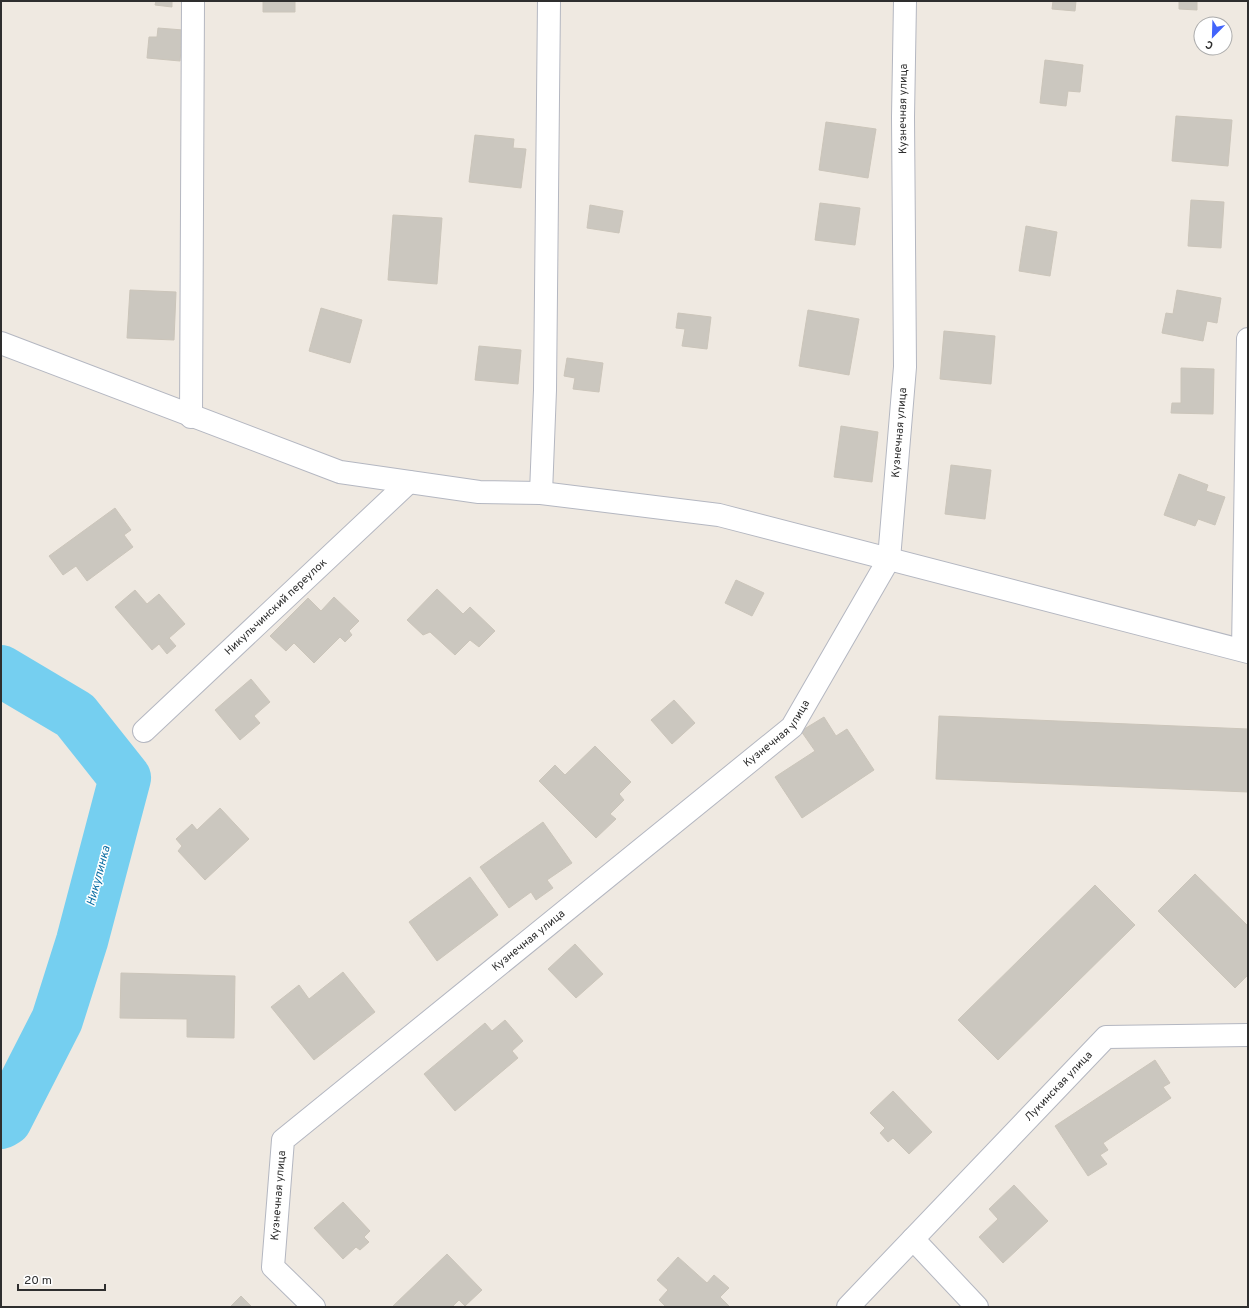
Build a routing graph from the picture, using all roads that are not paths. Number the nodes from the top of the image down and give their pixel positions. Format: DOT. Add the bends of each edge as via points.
graph roads {
  1 [pos="193,1"];
  2 [pos="549,1"];
  3 [pos="906,1"];
  4 [pos="1248,340"];
  5 [pos="1,343"];
  6 [pos="191,417"];
  7 [pos="409,482"];
  8 [pos="541,493"];
  9 [pos="889,559"];
  10 [pos="1245,651"];
  11 [pos="144,731"];
  12 [pos="1248,1034"];
  13 [pos="913,1239"];
  14 [pos="314,1307"];
  15 [pos="848,1307"];
  16 [pos="977,1307"];
  1 -- 6 [label="street"];
  2 -- 8 [label="street" via="545,390"];
  3 -- 9 [label="street, Кузнечная улица" via="903,117 905,367"];
  4 -- 10 [label="street"];
  5 -- 6 [label="street"];
  6 -- 7 [label="street" via="340,472"];
  7 -- 8 [label="street" via="479,492"];
  7 -- 11 [label="street, Никульчинский переулок"];
  8 -- 9 [label="street" via="719,515"];
  9 -- 10 [label="street"];
  9 -- 14 [label="street, Кузнечная улица" via="792,727 283,1140 273,1267"];
  12 -- 13 [label="street, Лукинская улица" via="1106,1037"];
  13 -- 15 [label="street, Лукинская улица"];
  13 -- 16 [label="street"];
}
